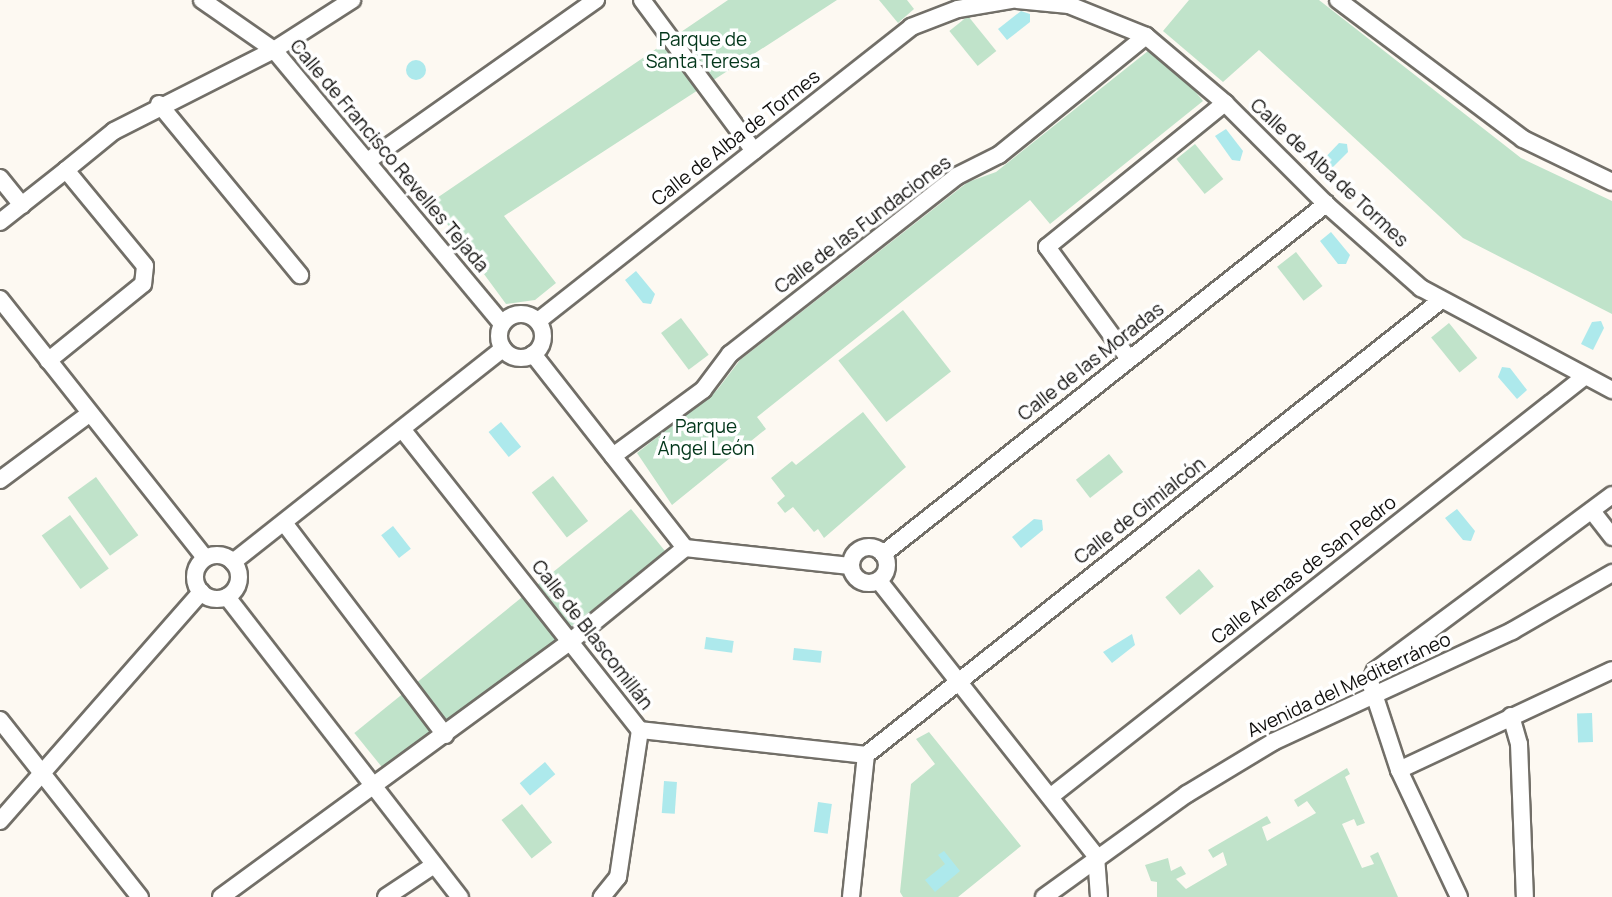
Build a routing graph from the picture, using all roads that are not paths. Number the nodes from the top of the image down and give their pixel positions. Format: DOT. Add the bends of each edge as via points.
graph roads {
  1 [pos="202,0"];
  2 [pos="352,0"];
  3 [pos="596,0"];
  4 [pos="642,0"];
  5 [pos="1014,0"];
  6 [pos="1338,0"];
  7 [pos="1146,36"];
  8 [pos="274,50"];
  9 [pos="1225,103"];
  10 [pos="159,104"];
  11 [pos="754,151"];
  12 [pos="369,160"];
  13 [pos="66,170"];
  14 [pos="0,178"];
  15 [pos="1612,182"];
  16 [pos="1326,204"];
  17 [pos="22,205"];
  18 [pos="0,222"];
  19 [pos="300,275"];
  20 [pos="0,299"];
  21 [pos="1440,301"];
  22 [pos="538,321"];
  23 [pos="502,324"];
  24 [pos="503,349"];
  25 [pos="533,354"];
  26 [pos="1129,359"];
  27 [pos="48,361"];
  28 [pos="1584,377"];
  29 [pos="1612,390"];
  30 [pos="89,414"];
  31 [pos="402,429"];
  32 [pos="613,456"];
  33 [pos="0,480"];
  34 [pos="1612,495"];
  35 [pos="1592,510"];
  36 [pos="285,524"];
  37 [pos="1612,537"];
  38 [pos="685,548"];
  39 [pos="883,554"];
  40 [pos="205,558"];
  41 [pos="233,562"];
  42 [pos="850,566"];
  43 [pos="1612,573"];
  44 [pos="879,581"];
  45 [pos="201,593"];
  46 [pos="227,597"];
  47 [pos="571,641"];
  48 [pos="1612,670"];
  49 [pos="958,681"];
  50 [pos="1371,695"];
  51 [pos="1511,716"];
  52 [pos="0,720"];
  53 [pos="640,730"];
  54 [pos="445,735"];
  55 [pos="866,755"];
  56 [pos="1399,770"];
  57 [pos="42,773"];
  58 [pos="373,788"];
  59 [pos="1050,797"];
  60 [pos="0,821"];
  61 [pos="1097,856"];
  62 [pos="434,865"];
  63 [pos="140,897"];
  64 [pos="221,897"];
  65 [pos="386,897"];
  66 [pos="460,897"];
  67 [pos="602,897"];
  68 [pos="851,897"];
  69 [pos="1044,897"];
  70 [pos="1099,897"];
  71 [pos="1460,897"];
  72 [pos="1525,897"];
  1 -- 8 [label="street, Calle de Francisco Revelles Tejada"];
  2 -- 8 [label="street"];
  3 -- 12 [label="street"];
  4 -- 11 [label="street"];
  5 -- 7 [label="street, Calle de Alba de Tormes" via="1069,5"];
  5 -- 11 [label="street, Calle de Alba de Tormes" via="958,9 911,27"];
  6 -- 15 [label="street" via="1523,139"];
  7 -- 9 [label="street, Calle de Alba de Tormes"];
  7 -- 32 [label="street, Calle de las Fundaciones" via="999,155 957,176 730,354 703,390"];
  8 -- 10 [label="street"];
  8 -- 12 [label="street, Calle de Francisco Revelles Tejada"];
  9 -- 16 [label="street, Calle de Alba de Tormes"];
  9 -- 26 [label="street" via="1047,247"];
  10 -- 13 [label="street" via="114,131"];
  10 -- 19 [label="street"];
  11 -- 22 [label="street, Calle de Alba de Tormes"];
  12 -- 23 [label="street, Calle de Francisco Revelles Tejada"];
  13 -- 17 [label="street"];
  13 -- 27 [label="street" via="145,266 147,276"];
  14 -- 17 [label="street"];
  16 -- 21 [label="street, Calle de Alba de Tormes"];
  16 -- 26 [label="street, Calle de las Moradas"];
  17 -- 18 [label="street"];
  20 -- 27 [label="street"];
  21 -- 28 [label="street, Calle de Alba de Tormes"];
  21 -- 49 [label="street, Calle de Gimialcón"];
  22 -- 23 [label="street" via="519,313"];
  22 -- 25 [label="street" via="542,343"];
  23 -- 24 [label="street" via="498,336"];
  24 -- 25 [label="street" via="513,357"];
  24 -- 31 [label="street"];
  25 -- 32 [label="street"];
  26 -- 39 [label="street, Calle de las Moradas"];
  27 -- 30 [label="street"];
  28 -- 29 [label="street, Calle de Alba de Tormes"];
  28 -- 59 [label="street, Calle Arenas de San Pedro"];
  30 -- 33 [label="street"];
  30 -- 40 [label="street"];
  31 -- 36 [label="street"];
  31 -- 47 [label="street, Calle de Blascomillán"];
  32 -- 38 [label="street"];
  34 -- 35 [label="street"];
  35 -- 37 [label="street"];
  35 -- 50 [label="street" via="1375,671"];
  36 -- 41 [label="street"];
  36 -- 54 [label="street"];
  38 -- 42 [label="street"];
  38 -- 47 [label="street"];
  39 -- 42 [label="street" via="874,547 860,548"];
  39 -- 44 [label="street" via="887,568"];
  40 -- 41 [label="street" via="225,556"];
  40 -- 45 [label="street" via="195,574"];
  41 -- 46 [label="street" via="239,581"];
  42 -- 44 [label="street" via="861,582"];
  43 -- 50 [label="street, Avenida del Mediterráneo" via="1512,631"];
  44 -- 49 [label="street"];
  45 -- 46 [label="street" via="218,600"];
  45 -- 57 [label="street"];
  46 -- 58 [label="street"];
  47 -- 53 [label="street, Calle de Blascomillán"];
  47 -- 54 [label="street"];
  48 -- 51 [label="street"];
  49 -- 55 [label="street, Calle de Gimialcón"];
  49 -- 59 [label="street"];
  50 -- 56 [label="street"];
  50 -- 61 [label="street, Avenida del Mediterráneo" via="1273,742"];
  51 -- 56 [label="street"];
  51 -- 72 [label="street" via="1519,744"];
  52 -- 57 [label="street"];
  53 -- 55 [label="street"];
  53 -- 67 [label="street, Calle de Blascomillán" via="618,877"];
  54 -- 58 [label="street"];
  55 -- 68 [label="street"];
  56 -- 71 [label="street"];
  57 -- 60 [label="street"];
  57 -- 63 [label="street"];
  58 -- 62 [label="street"];
  58 -- 64 [label="street"];
  59 -- 61 [label="street"];
  61 -- 69 [label="street, Avenida del Mediterráneo"];
  61 -- 70 [label="street"];
  62 -- 65 [label="street"];
  62 -- 66 [label="street"];
}
